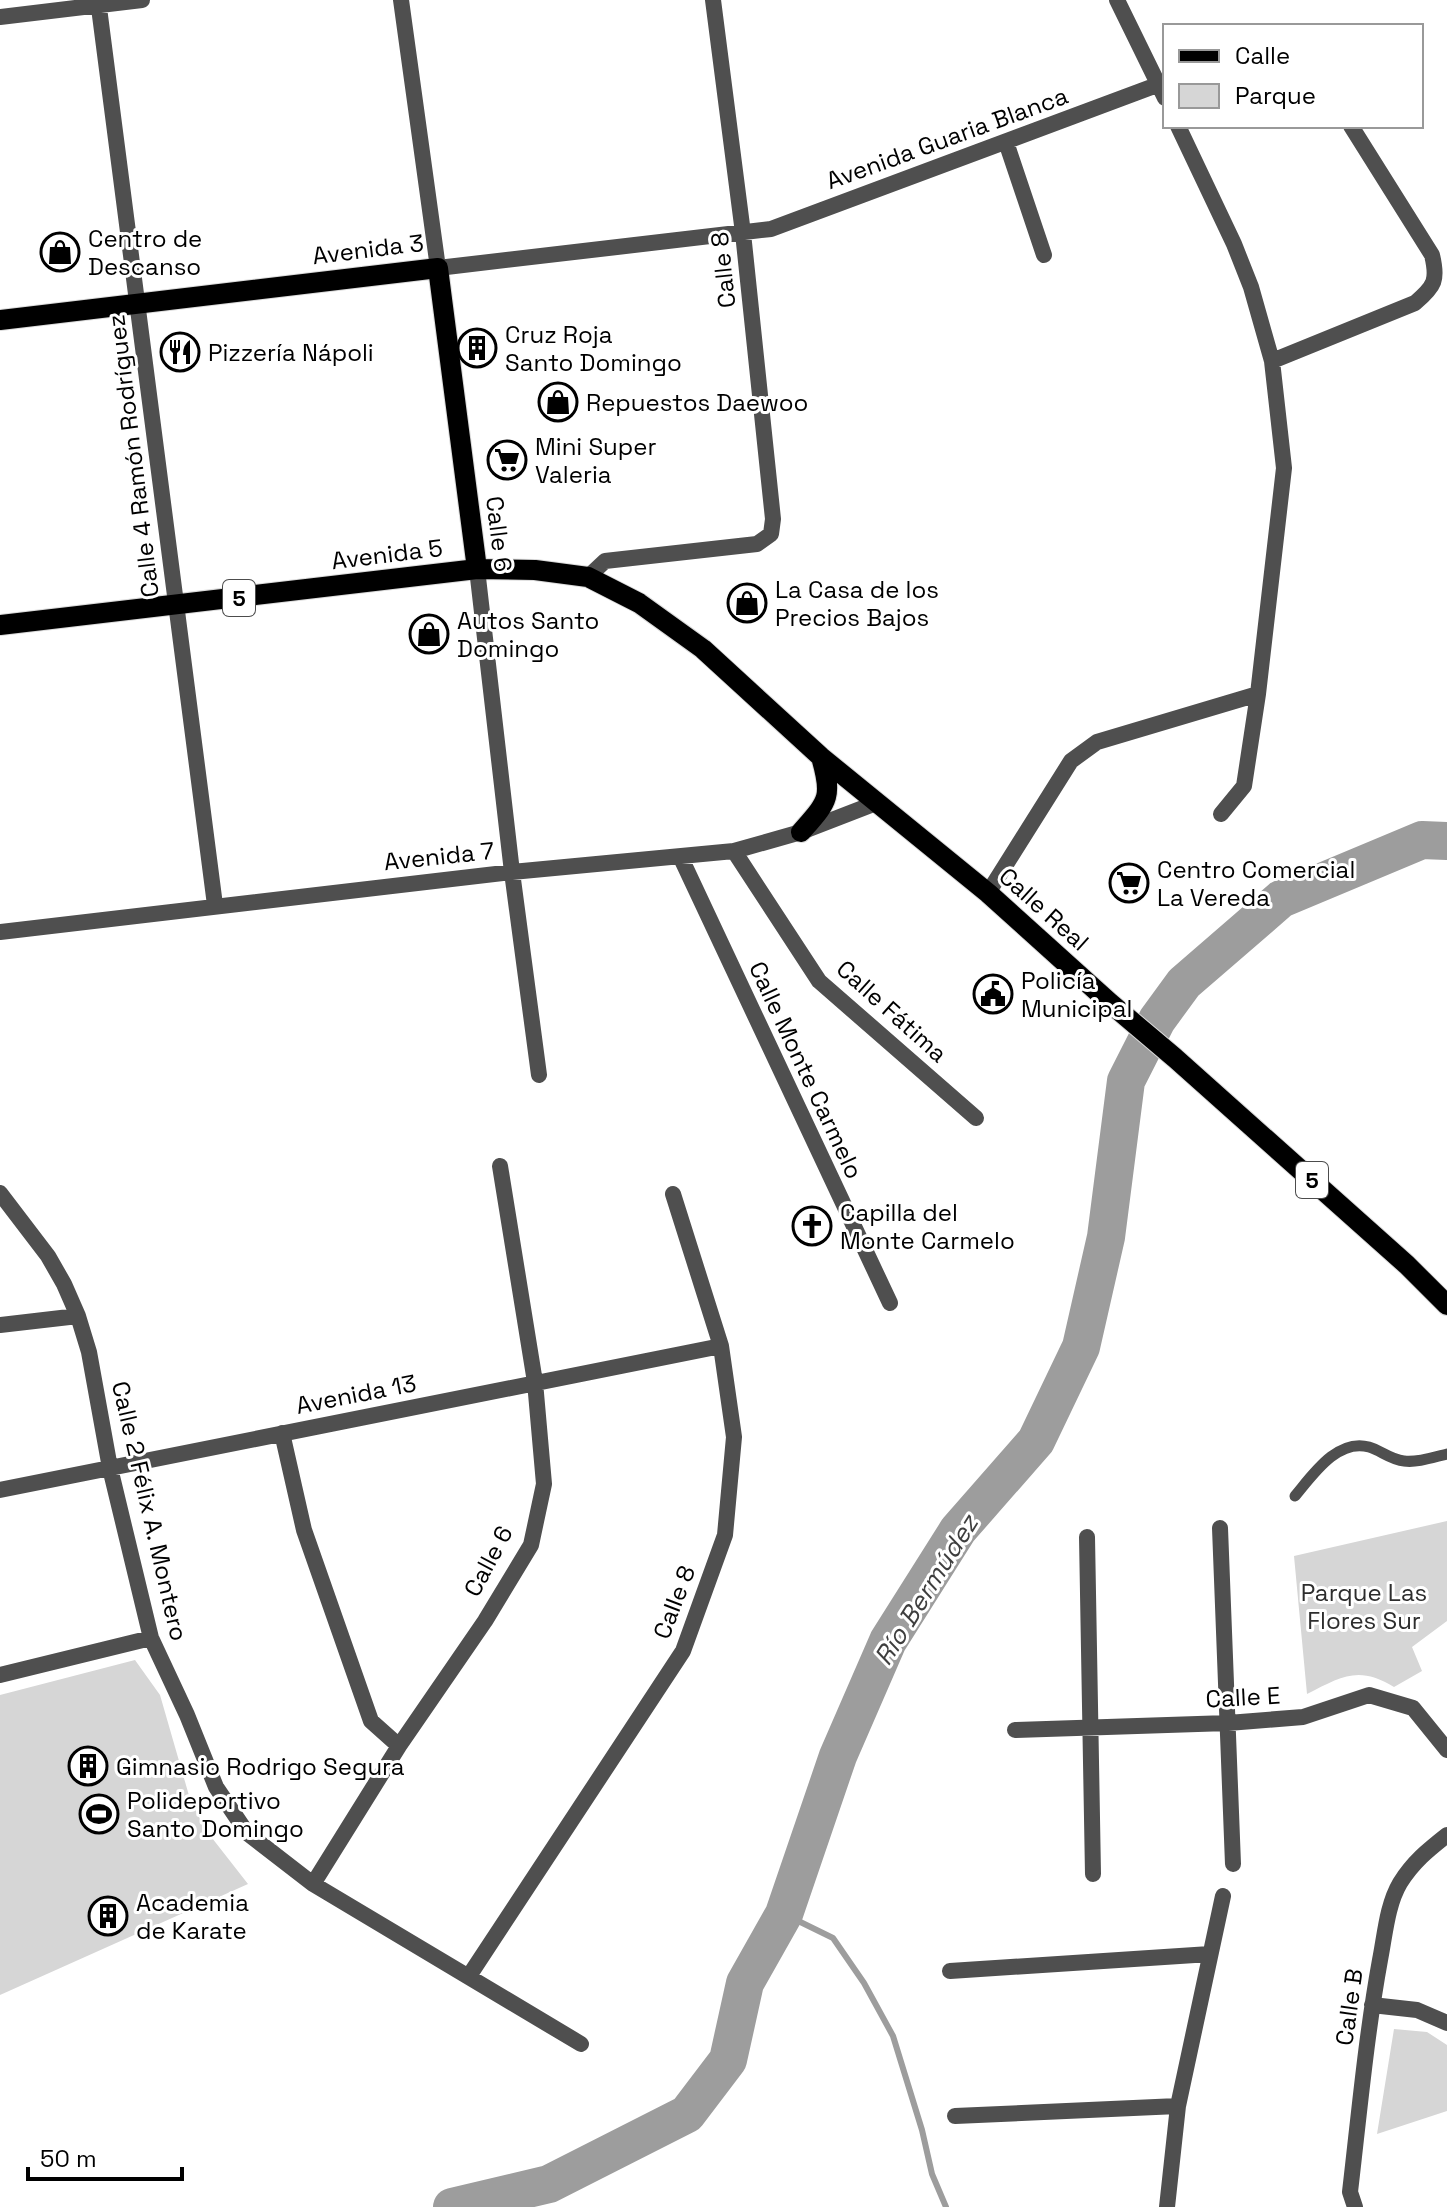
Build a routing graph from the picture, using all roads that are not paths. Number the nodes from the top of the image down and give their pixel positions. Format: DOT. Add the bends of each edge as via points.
graph roads {
  1 [pos="142,0"];
  2 [pos="401,0"];
  3 [pos="713,0"];
  4 [pos="1117,0"];
  5 [pos="99,2"];
  6 [pos="0,17"];
  7 [pos="1163,88"];
  8 [pos="1179,128"];
  9 [pos="1352,128"];
  10 [pos="1006,142"];
  11 [pos="743,233"];
  12 [pos="1044,255"];
  13 [pos="438,268"];
  14 [pos="139,302"];
  15 [pos="0,320"];
  16 [pos="1272,361"];
  17 [pos="477,569"];
  18 [pos="588,577"];
  19 [pos="176,606"];
  20 [pos="0,625"];
  21 [pos="1258,694"];
  22 [pos="821,757"];
  23 [pos="876,803"];
  24 [pos="1221,814"];
  25 [pos="801,832"];
  26 [pos="734,851"];
  27 [pos="681,858"];
  28 [pos="512,872"];
  29 [pos="988,893"];
  30 [pos="215,905"];
  31 [pos="0,932"];
  32 [pos="539,1075"];
  33 [pos="976,1118"];
  34 [pos="500,1166"];
  35 [pos="0,1193"];
  36 [pos="673,1194"];
  37 [pos="890,1303"];
  38 [pos="1447,1305"];
  39 [pos="78,1316"];
  40 [pos="0,1325"];
  41 [pos="721,1346"];
  42 [pos="535,1382"];
  43 [pos="282,1433"];
  44 [pos="1447,1454"];
  45 [pos="110,1468"];
  46 [pos="0,1490"];
  47 [pos="1295,1496"];
  48 [pos="1220,1528"];
  49 [pos="1087,1537"];
  50 [pos="151,1638"];
  51 [pos="0,1675"];
  52 [pos="1228,1723"];
  53 [pos="1092,1727"];
  54 [pos="1015,1730"];
  55 [pos="399,1746"];
  56 [pos="1447,1750"];
  57 [pos="1447,1835"];
  58 [pos="1233,1864"];
  59 [pos="1093,1874"];
  60 [pos="313,1884"];
  61 [pos="1223,1896"];
  62 [pos="1210,1954"];
  63 [pos="950,1971"];
  64 [pos="469,1976"];
  65 [pos="1372,2005"];
  66 [pos="1447,2023"];
  67 [pos="581,2044"];
  68 [pos="1178,2106"];
  69 [pos="955,2116"];
  70 [pos="1167,2207"];
  71 [pos="1355,2207"];
  1 -- 5 [label="street"];
  2 -- 13 [label="street, Calle 6"];
  3 -- 11 [label="street, Calle 8"];
  4 -- 7 [label="street"];
  5 -- 6 [label="street"];
  5 -- 14 [label="street, Calle 4 Ramón Rodríguez"];
  7 -- 10 [label="street, Avenida Guaria Blanca"];
  8 -- 16 [label="street" via="1240,258"];
  9 -- 16 [label="street" via="1432,255 1432,289 1415,303"];
  10 -- 11 [label="street, Avenida Guaria Blanca" via="771,229"];
  10 -- 12 [label="street"];
  11 -- 13 [label="street, Avenida 3"];
  11 -- 18 [label="street, Calle 8" via="771,534 757,544 605,561"];
  13 -- 14 [label="main road, Avenida 3"];
  13 -- 17 [label="main road, Calle 6"];
  14 -- 15 [label="main road, Avenida 3"];
  14 -- 19 [label="street, Calle 4 Ramón Rodríguez"];
  16 -- 21 [label="street" via="1284,468"];
  17 -- 18 [label="main road, Avenida 5 / 5"];
  17 -- 19 [label="main road, Avenida 5 / 5"];
  17 -- 28 [label="street, Calle 6"];
  18 -- 22 [label="main road, Calle Real / 5" via="639,603 703,649"];
  19 -- 20 [label="main road, Avenida 5 / 5"];
  19 -- 30 [label="street, Calle 4 Ramón Rodríguez"];
  21 -- 24 [label="street" via="1244,786"];
  21 -- 29 [label="street" via="1097,742 1071,761"];
  22 -- 23 [label="main road, Calle Real / 5"];
  22 -- 25 [label="main road" via="827,797"];
  23 -- 25 [label="street, Avenida 7"];
  23 -- 29 [label="main road, Calle Real / 5"];
  25 -- 26 [label="street, Avenida 7"];
  26 -- 27 [label="street, Avenida 7"];
  26 -- 33 [label="street, Calle Fátima" via="819,981"];
  27 -- 28 [label="street, Avenida 7"];
  27 -- 37 [label="street, Calle Monte Carmelo"];
  28 -- 30 [label="street, Avenida 7"];
  28 -- 32 [label="street, Calle 6"];
  29 -- 38 [label="main road, Calle Real / 5"];
  30 -- 31 [label="street, Avenida 7"];
  34 -- 42 [label="street, Calle 6"];
  35 -- 39 [label="street, Calle 2 Félix A. Montero" via="48,1256"];
  36 -- 41 [label="street, Calle 8"];
  39 -- 40 [label="street"];
  39 -- 45 [label="street, Calle 2 Félix A. Montero"];
  41 -- 42 [label="street, Avenida 13"];
  41 -- 64 [label="street, Calle 8" via="734,1437 725,1535 683,1651"];
  42 -- 43 [label="street, Avenida 13"];
  42 -- 55 [label="street, Calle 6" via="544,1484 531,1545"];
  43 -- 45 [label="street, Avenida 13"];
  43 -- 55 [label="street" via="304,1530 371,1721"];
  44 -- 47 [label="lane" via="1406,1462 1367,1446 1352,1446 1321,1467"];
  45 -- 46 [label="street, Avenida 13"];
  45 -- 50 [label="street, Calle 2 Félix A. Montero"];
  48 -- 52 [label="street"];
  49 -- 53 [label="street"];
  50 -- 51 [label="street"];
  50 -- 60 [label="street, Calle 2 Félix A. Montero" via="216,1787 247,1833"];
  52 -- 53 [label="street, Calle E"];
  52 -- 56 [label="street, Calle E" via="1303,1717 1369,1695 1413,1708"];
  52 -- 58 [label="street"];
  53 -- 54 [label="street, Calle E"];
  53 -- 59 [label="street"];
  55 -- 60 [label="street, Calle 6"];
  57 -- 65 [label="street, Calle B" via="1418,1858 1398,1886"];
  60 -- 64 [label="street, Calle 2 Félix A. Montero"];
  61 -- 62 [label="street"];
  62 -- 63 [label="street"];
  62 -- 68 [label="street"];
  64 -- 67 [label="street, Calle 2 Félix A. Montero"];
  65 -- 66 [label="street" via="1417,2010"];
  65 -- 71 [label="street, Calle B" via="1350,2192"];
  68 -- 69 [label="street"];
  68 -- 70 [label="street"];
}
